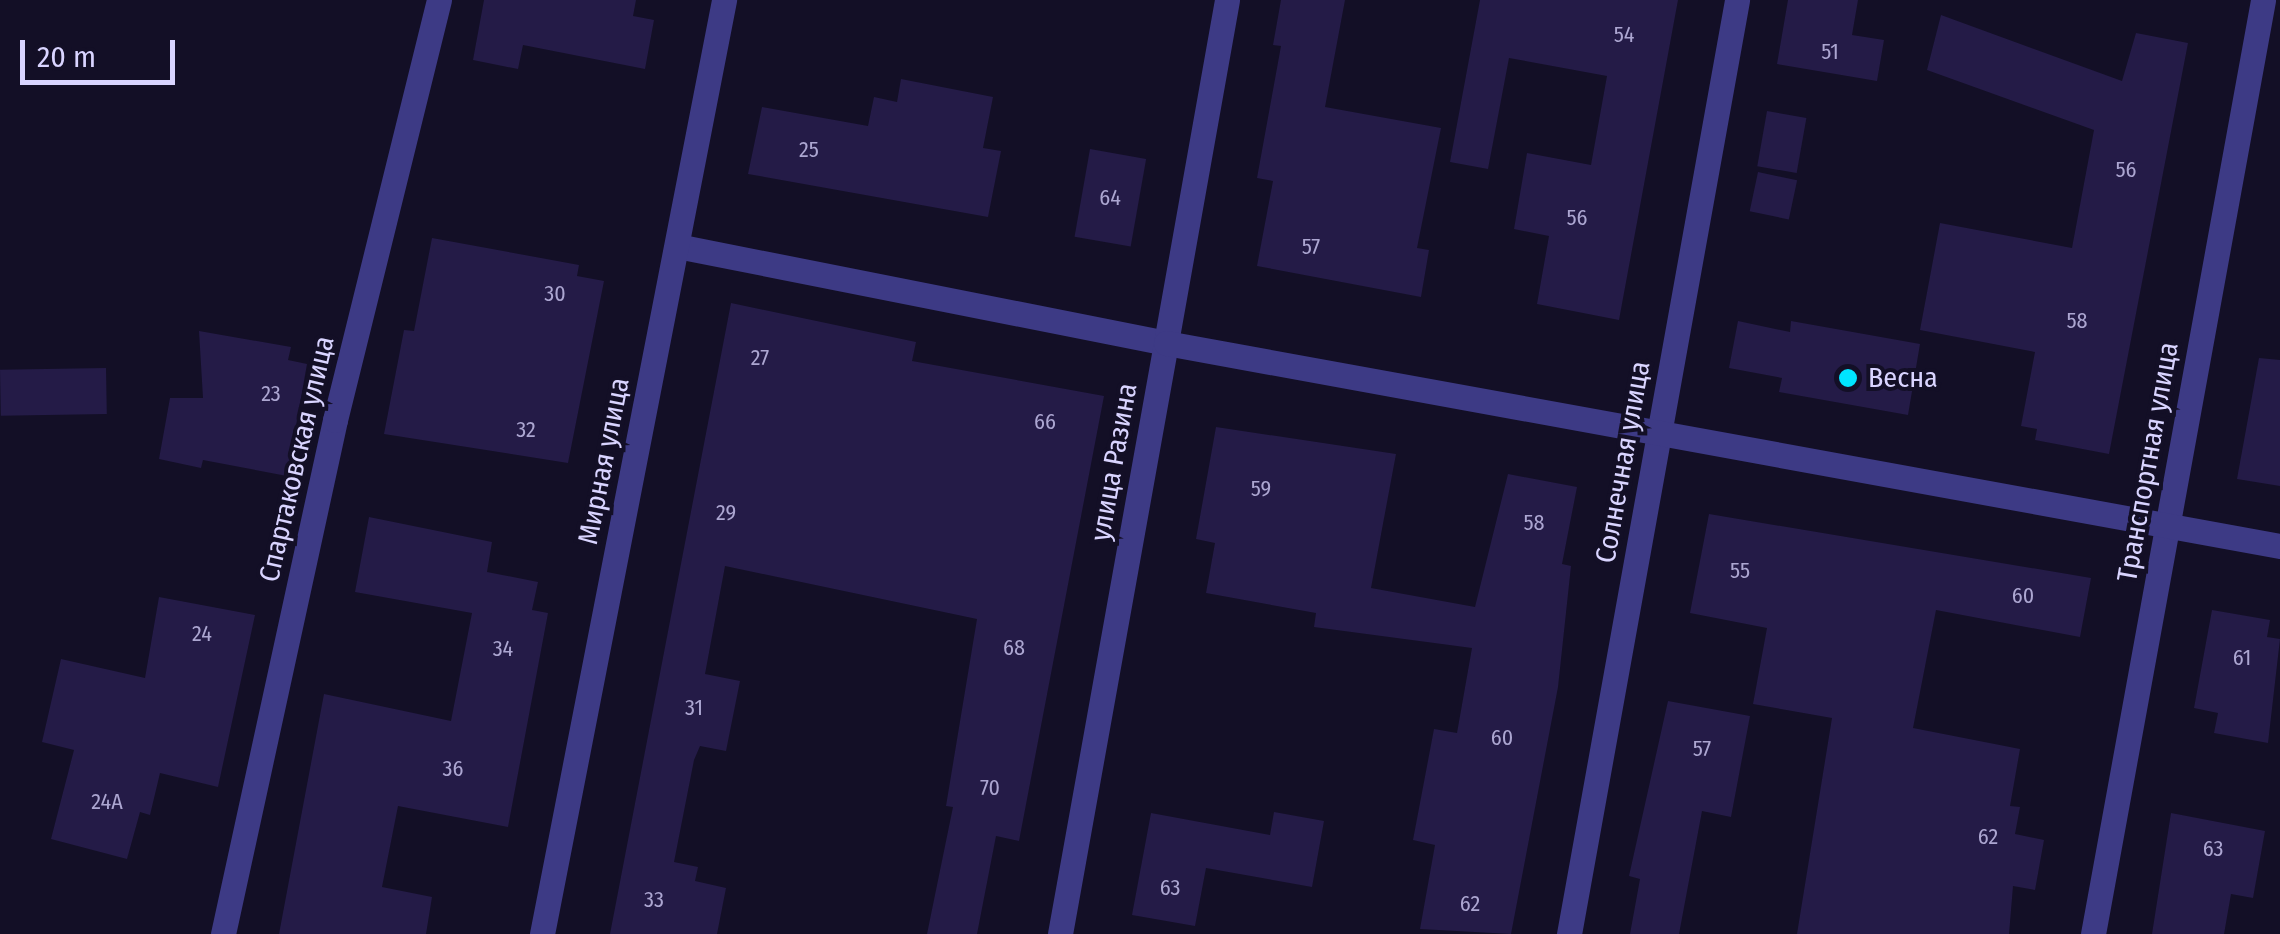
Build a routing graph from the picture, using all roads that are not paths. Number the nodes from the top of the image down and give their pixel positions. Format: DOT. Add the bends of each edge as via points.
graph roads {
  1 [pos="439,0"];
  2 [pos="724,0"];
  3 [pos="1227,0"];
  4 [pos="1738,0"];
  5 [pos="2263,0"];
  6 [pos="677,246"];
  7 [pos="1166,343"];
  8 [pos="1658,433"];
  9 [pos="2166,526"];
  10 [pos="2280,546"];
  11 [pos="222,934"];
  12 [pos="542,934"];
  13 [pos="1060,934"];
  14 [pos="1569,934"];
  15 [pos="2093,934"];
  1 -- 11 [label="street, Спартаковская улица" via="335,420"];
  2 -- 6 [label="street, Мирная улица"];
  3 -- 7 [label="street, улица Разина"];
  4 -- 8 [label="street, Солнечная улица"];
  5 -- 9 [label="street, Транспортная улица"];
  6 -- 7 [label="street"];
  6 -- 12 [label="street, Мирная улица"];
  7 -- 8 [label="street"];
  7 -- 13 [label="street, улица Разина"];
  8 -- 9 [label="street"];
  8 -- 14 [label="street, Солнечная улица"];
  9 -- 10 [label="street"];
  9 -- 15 [label="street, Транспортная улица"];
}
